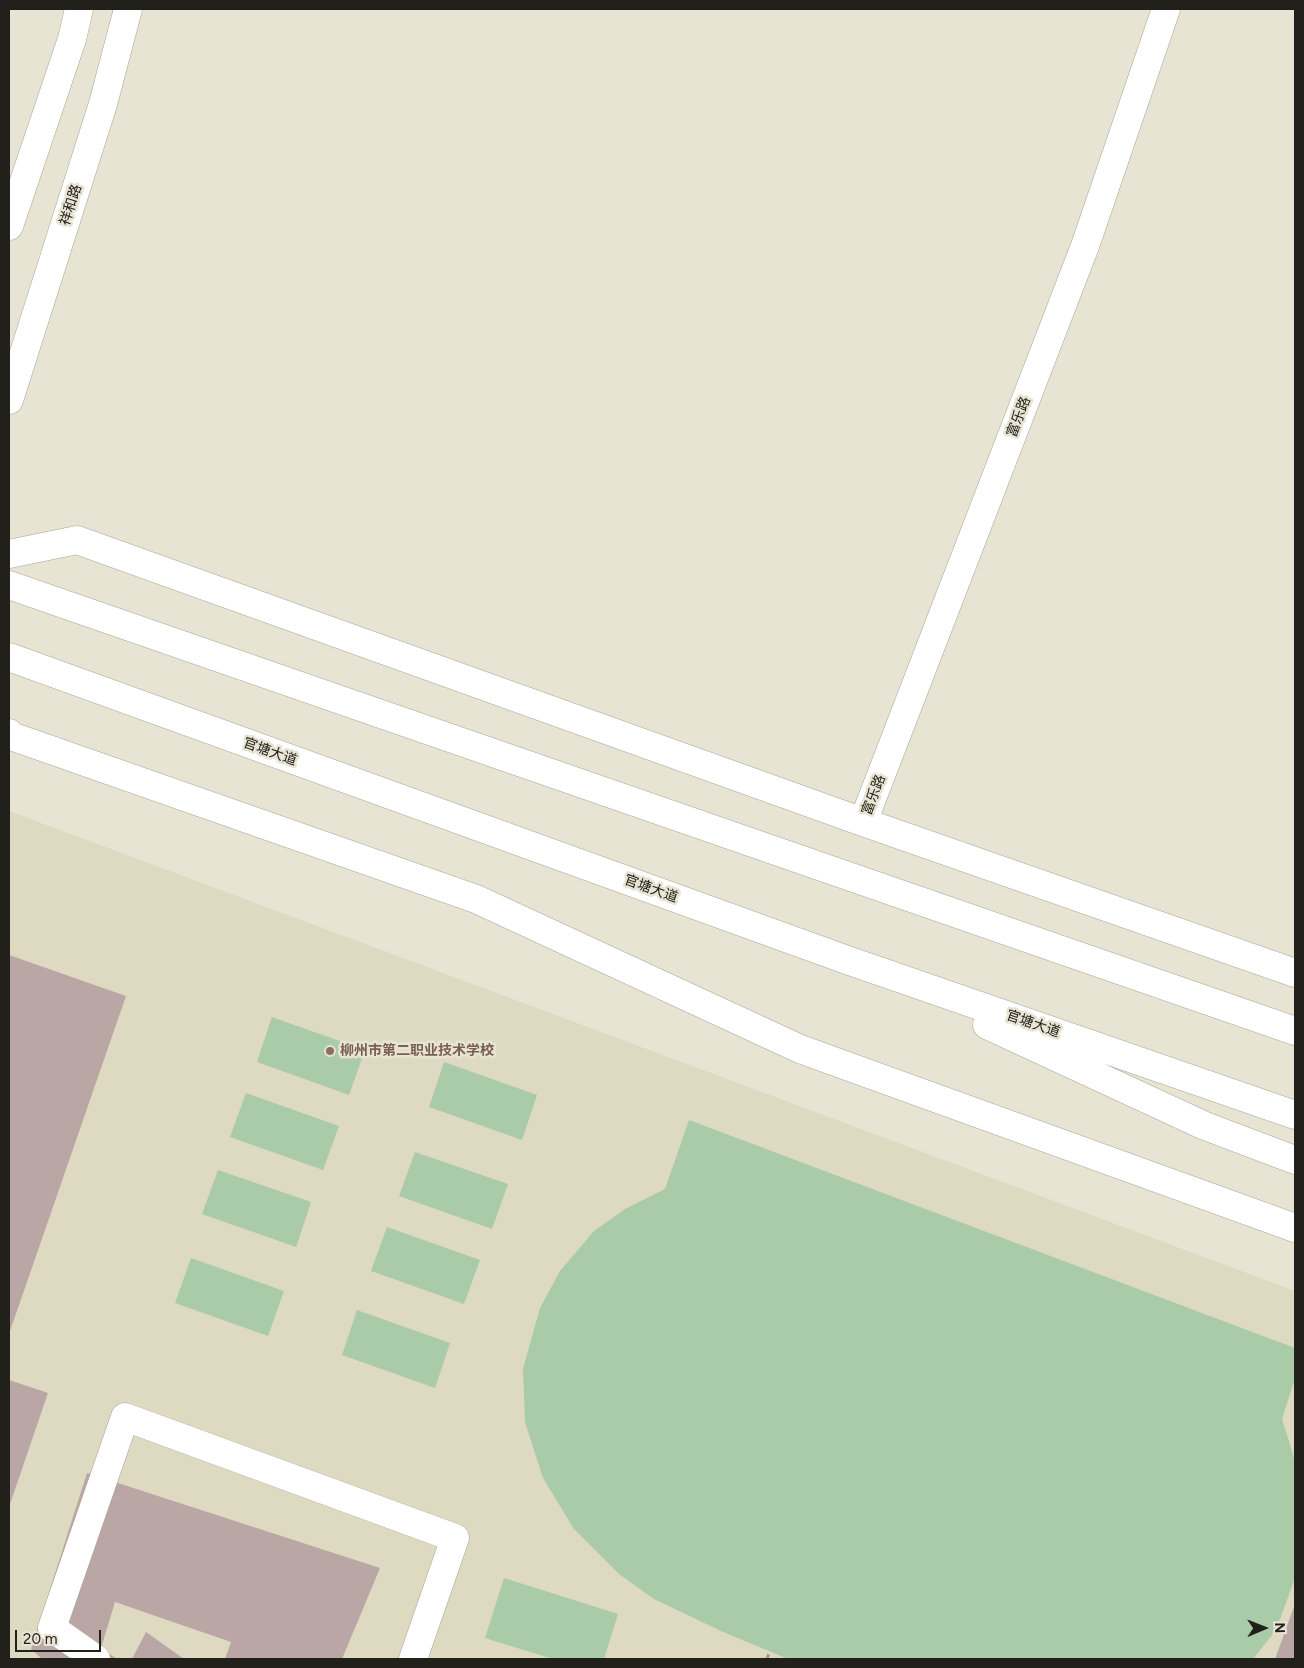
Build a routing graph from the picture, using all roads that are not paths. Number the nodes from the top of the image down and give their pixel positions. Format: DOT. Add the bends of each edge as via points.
graph roads {
  1 [pos="79,9"];
  2 [pos="128,9"];
  3 [pos="1166,9"];
  4 [pos="9,226"];
  5 [pos="9,400"];
  6 [pos="9,554"];
  7 [pos="9,585"];
  8 [pos="9,657"];
  9 [pos="9,733"];
  10 [pos="863,822"];
  11 [pos="847,960"];
  12 [pos="1295,972"];
  13 [pos="1295,1032"];
  14 [pos="1295,1114"];
  15 [pos="1295,1160"];
  16 [pos="1295,1228"];
  17 [pos="96,1659"];
  18 [pos="413,1659"];
  1 -- 4 [label="main road" via="72,39"];
  2 -- 5 [label="main road, 祥和路" via="103,104"];
  3 -- 10 [label="main road, 富乐路" via="1085,246"];
  6 -- 10 [label="main road" via="76,540"];
  7 -- 13 [label="main road"];
  8 -- 11 [label="main road, 官塘大道"];
  9 -- 16 [label="main road" via="476,899 800,1049"];
  10 -- 12 [label="main road"];
  11 -- 14 [label="main road, 官塘大道"];
  11 -- 15 [label="main road" via="1205,1126"];
  17 -- 18 [label="main road" via="52,1628 125,1417 455,1538"];
}
